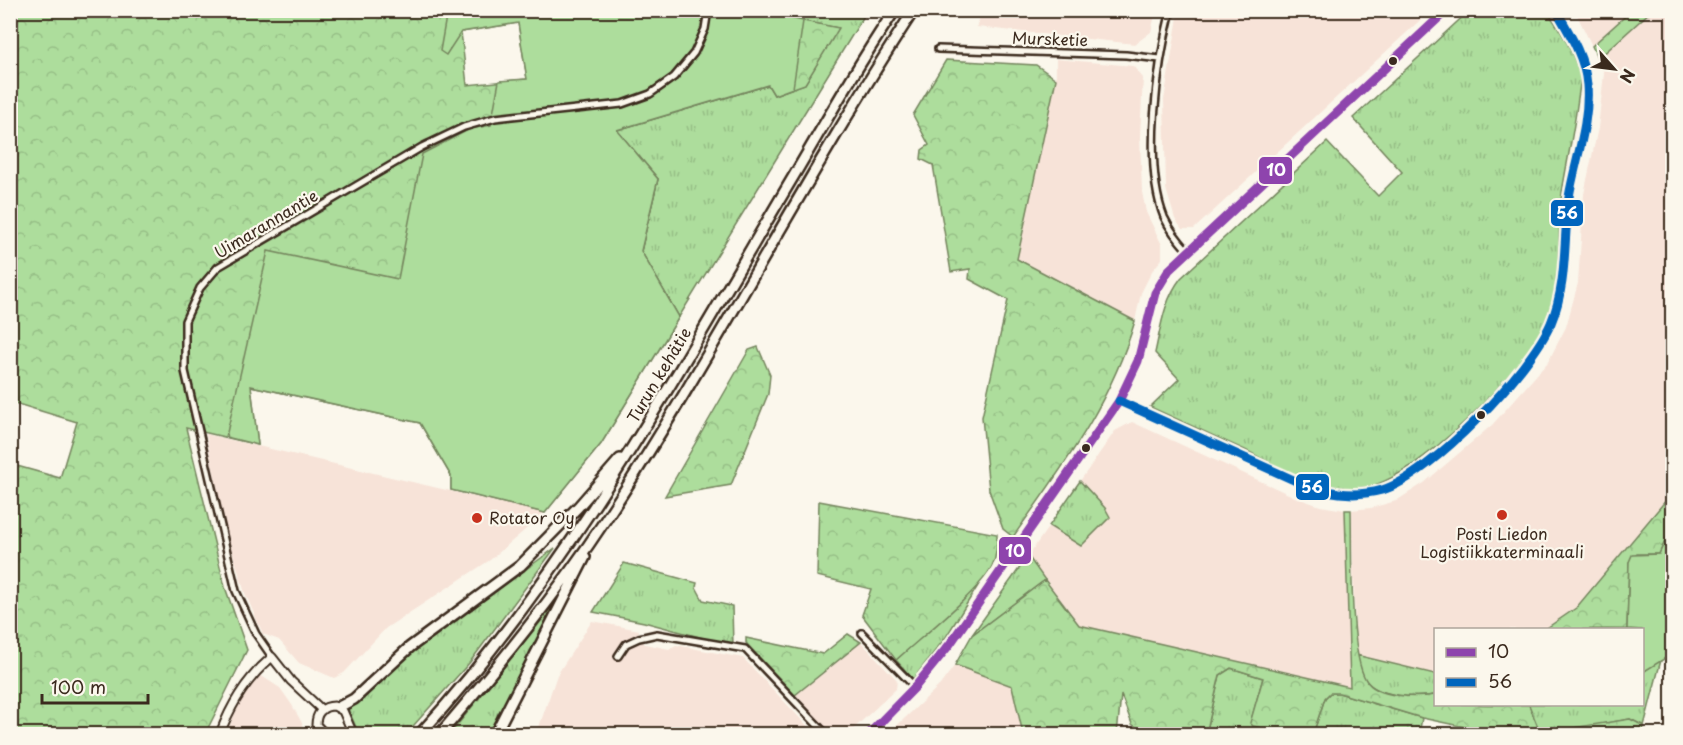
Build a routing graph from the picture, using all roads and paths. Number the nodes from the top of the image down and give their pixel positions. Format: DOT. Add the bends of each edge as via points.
graph roads {
  1 [pos="708,10"];
  2 [pos="895,10"];
  3 [pos="914,10"];
  4 [pos="1171,10"];
  5 [pos="1447,10"];
  6 [pos="1556,10"];
  7 [pos="938,49"];
  8 [pos="1161,59"];
  9 [pos="1188,251"];
  10 [pos="1119,401"];
  11 [pos="642,431"];
  12 [pos="606,519"];
  13 [pos="862,633"];
  14 [pos="618,656"];
  15 [pos="272,657"];
  16 [pos="915,687"];
  17 [pos="339,707"];
  18 [pos="322,710"];
  19 [pos="320,733"];
  20 [pos="220,735"];
  21 [pos="353,735"];
  22 [pos="420,735"];
  23 [pos="440,735"];
  24 [pos="495,735"];
  25 [pos="826,735"];
  26 [pos="869,735"];
  1 -- 15 [label="street, Uimarannantie" via="705,29 694,53 674,77 650,94 622,104 495,118 442,136 218,267 200,288 185,321 185,371 236,591 256,634"];
  2 -- 11 [label="highway, Turun kehätie"];
  3 -- 12 [label="highway, Turun kehätie"];
  4 -- 8 [label="street"];
  5 -- 9 [label="street"];
  6 -- 10 [label="street" via="1583,61 1587,86 1585,119 1569,200 1561,289 1547,332 1522,371 1457,436 1398,483 1384,490 1352,495 1318,490 1298,482"];
  7 -- 8 [label="street, Mursketie"];
  8 -- 9 [label="street" via="1154,134 1158,187 1164,217"];
  9 -- 10 [label="street" via="1169,270 1155,293 1138,361"];
  10 -- 16 [label="street" via="950,644"];
  11 -- 17 [label="highway" via="590,494 520,566 410,647 354,699"];
  11 -- 22 [label="highway, Turun kehätie" via="520,611"];
  12 -- 23 [label="highway, Turun kehätie" via="523,633"];
  12 -- 24 [label="highway"];
  13 -- 16 [label="street"];
  14 -- 25 [label="street" via="626,644 657,634 745,649"];
  15 -- 18 [label="street, Uimarannantie"];
  15 -- 20 [label="street" via="246,682"];
  16 -- 26 [label="street"];
  17 -- 18 [label="street"];
  17 -- 21 [label="street"];
  18 -- 19 [label="street" via="316,721"];
}
